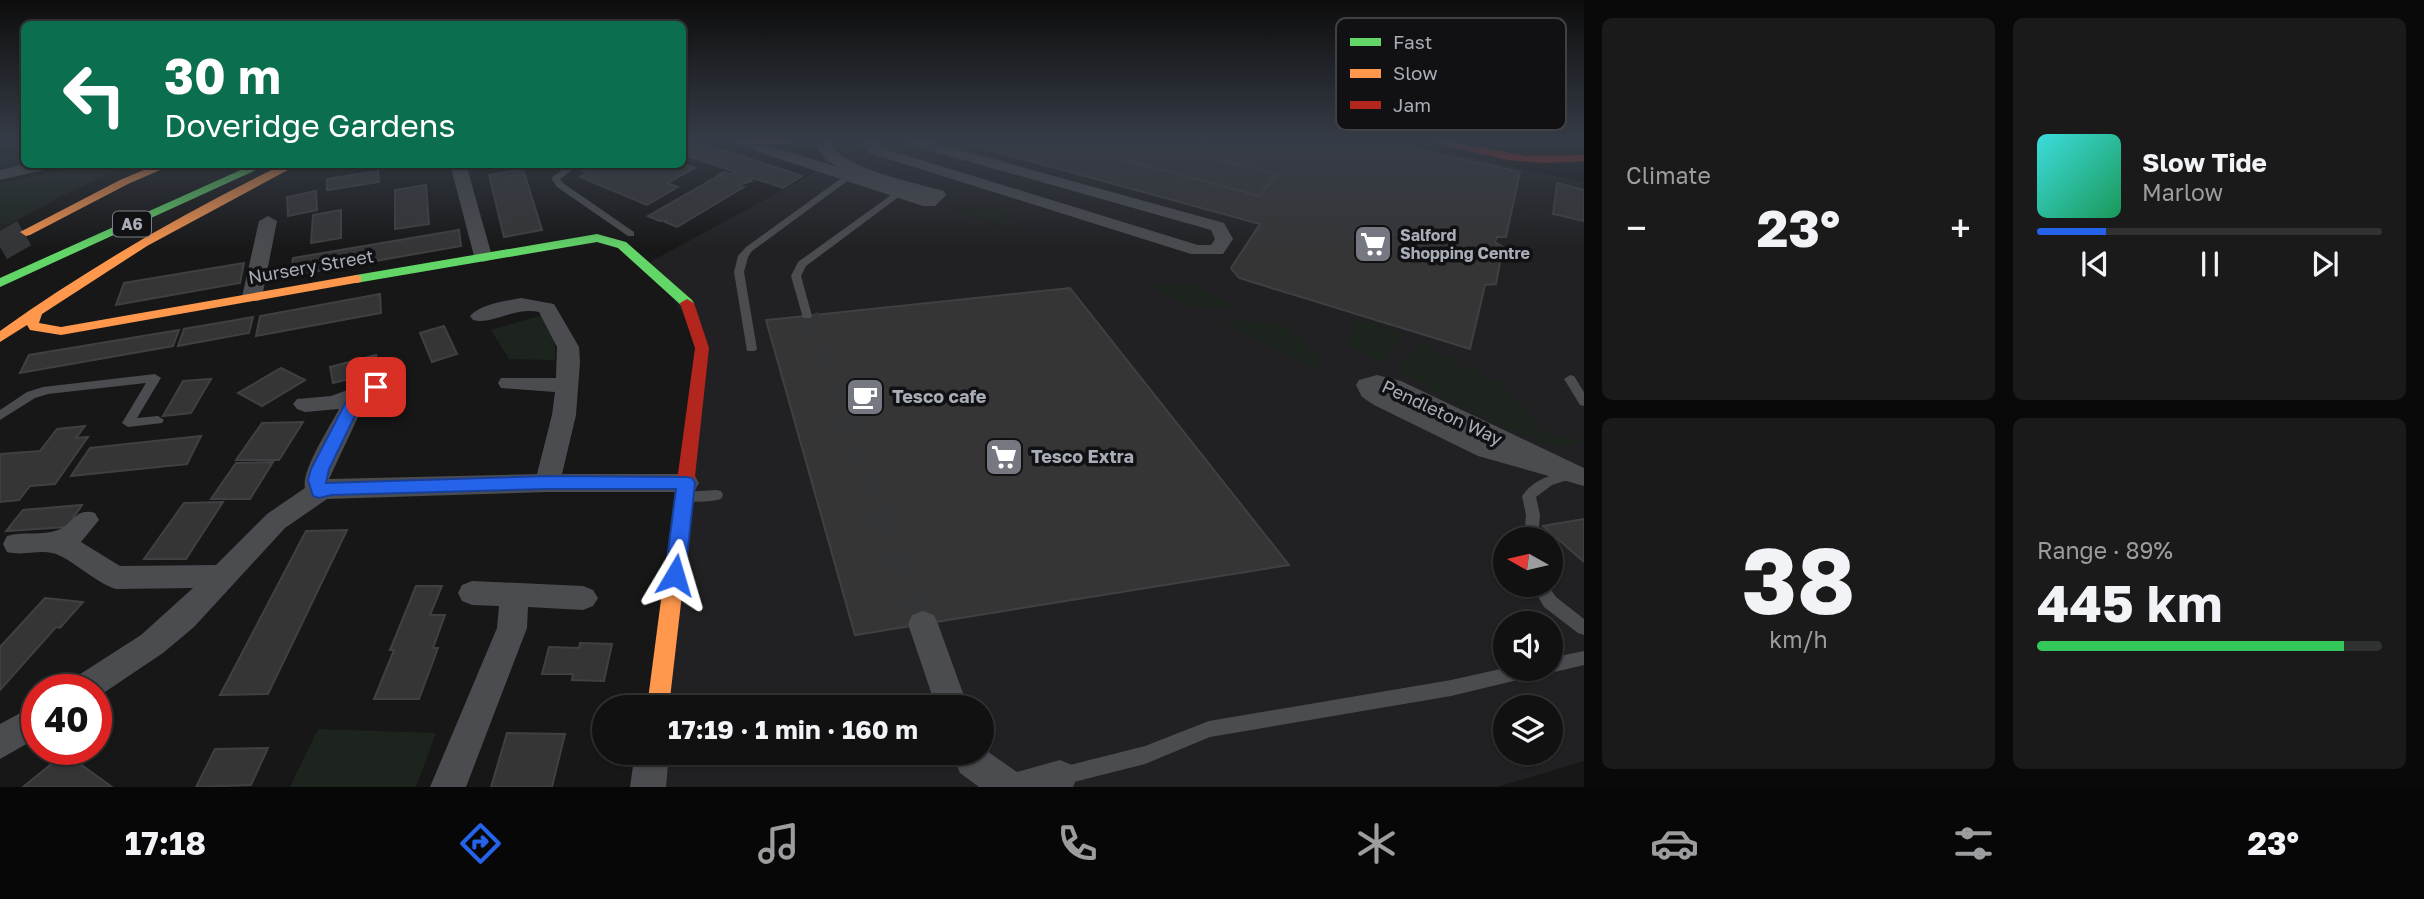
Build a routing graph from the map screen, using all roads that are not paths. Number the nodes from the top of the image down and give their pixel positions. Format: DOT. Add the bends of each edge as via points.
graph roads {
  1 [pos="135,178"];
  2 [pos="171,178"];
  3 [pos="207,178"];
  4 [pos="234,178"];
  5 [pos="265,178"];
  6 [pos="462,178"];
  7 [pos="555,178"];
  8 [pos="848,178"];
  9 [pos="865,178"];
  10 [pos="965,178"];
  11 [pos="1043,178"];
  12 [pos="904,190"];
  13 [pos="934,199"];
  14 [pos="207,205"];
  15 [pos="268,221"];
  16 [pos="26,232"];
  17 [pos="631,234"];
  18 [pos="13,249"];
  19 [pos="483,256"];
  20 [pos="0,268"];
  21 [pos="0,283"];
  22 [pos="252,297"];
  23 [pos="0,298"];
  24 [pos="36,312"];
  25 [pos="480,316"];
  26 [pos="807,316"];
  27 [pos="0,338"];
  28 [pos="751,349"];
  29 [pos="1570,379"];
  30 [pos="395,380"];
  31 [pos="509,383"];
  32 [pos="566,385"];
  33 [pos="358,394"];
  34 [pos="1584,402"];
  35 [pos="305,404"];
  36 [pos="0,416"];
  37 [pos="158,420"];
  38 [pos="1578,476"];
  39 [pos="547,483"];
  40 [pos="685,490"];
  41 [pos="319,491"];
  42 [pos="716,495"];
  43 [pos="86,520"];
  44 [pos="1532,527"];
  45 [pos="58,542"];
  46 [pos="17,544"];
  47 [pos="223,576"];
  48 [pos="472,593"];
  49 [pos="514,596"];
  50 [pos="1547,597"];
  51 [pos="583,598"];
  52 [pos="923,624"];
  53 [pos="1584,628"];
  54 [pos="1584,658"];
  55 [pos="1563,663"];
  56 [pos="106,674"];
  57 [pos="1493,678"];
  58 [pos="659,695"];
  59 [pos="948,695"];
  60 [pos="21,729"];
  61 [pos="0,743"];
  62 [pos="651,765"];
  63 [pos="978,765"];
  64 [pos="1060,777"];
  65 [pos="448,787"];
  66 [pos="648,787"];
  67 [pos="1008,787"];
  68 [pos="1024,787"];
  1 -- 16 [label="main road"];
  2 -- 18 [label="main road"];
  3 -- 20 [label="main road, A6"];
  4 -- 21 [label="main road, A6"];
  5 -- 14 [label="main road"];
  6 -- 19 [label="street"];
  7 -- 17 [label="lane"];
  8 -- 28 [label="lane" via="743,256 739,272"];
  9 -- 12 [label="street"];
  10 -- 11 [label="street" via="1197,250 1217,250 1224,239 1218,227"];
  10 -- 13 [label="street"];
  12 -- 13 [label="street"];
  12 -- 26 [label="lane" via="802,264 796,276"];
  14 -- 23 [label="main road"];
  14 -- 24 [label="main road" via="125,252"];
  15 -- 22 [label="street"];
  19 -- 22 [label="main road, Nursery Street"];
  19 -- 40 [label="main road, Nursery Street" via="582,239 610,241 639,259 686,300 702,348"];
  22 -- 24 [label="main road, Nursery Street" via="61,331 35,327"];
  24 -- 27 [label="main road"];
  25 -- 32 [label="street" via="524,303 547,308 568,347"];
  29 -- 34 [label="lane"];
  30 -- 33 [label="street"];
  31 -- 32 [label="street"];
  32 -- 39 [label="street" via="564,415"];
  33 -- 35 [label="street" via="333,403"];
  33 -- 41 [label="street" via="320,469"];
  36 -- 37 [label="lane" via="47,390 155,378 128,423"];
  38 -- 38 [label="street, Pendleton Way" via="1487,450 1382,400 1367,385 1387,383"];
  38 -- 44 [label="lane" via="1549,479 1529,496"];
  39 -- 40 [label="street"];
  39 -- 41 [label="street"];
  40 -- 42 [label="lane"];
  40 -- 58 [label="main road"];
  41 -- 47 [label="street" via="276,521"];
  43 -- 45 [label="street"];
  45 -- 46 [label="street"];
  45 -- 47 [label="street" via="116,578"];
  47 -- 56 [label="street" via="183,618"];
  48 -- 49 [label="street"];
  49 -- 51 [label="street"];
  49 -- 65 [label="street" via="512,628"];
  50 -- 53 [label="lane"];
  52 -- 59 [label="street"];
  54 -- 55 [label="lane"];
  57 -- 64 [label="lane" via="1209,729 1145,754"];
  60 -- 61 [label="street"];
  62 -- 66 [label="street"];
  63 -- 67 [label="street"];
  64 -- 68 [label="street"];
}
